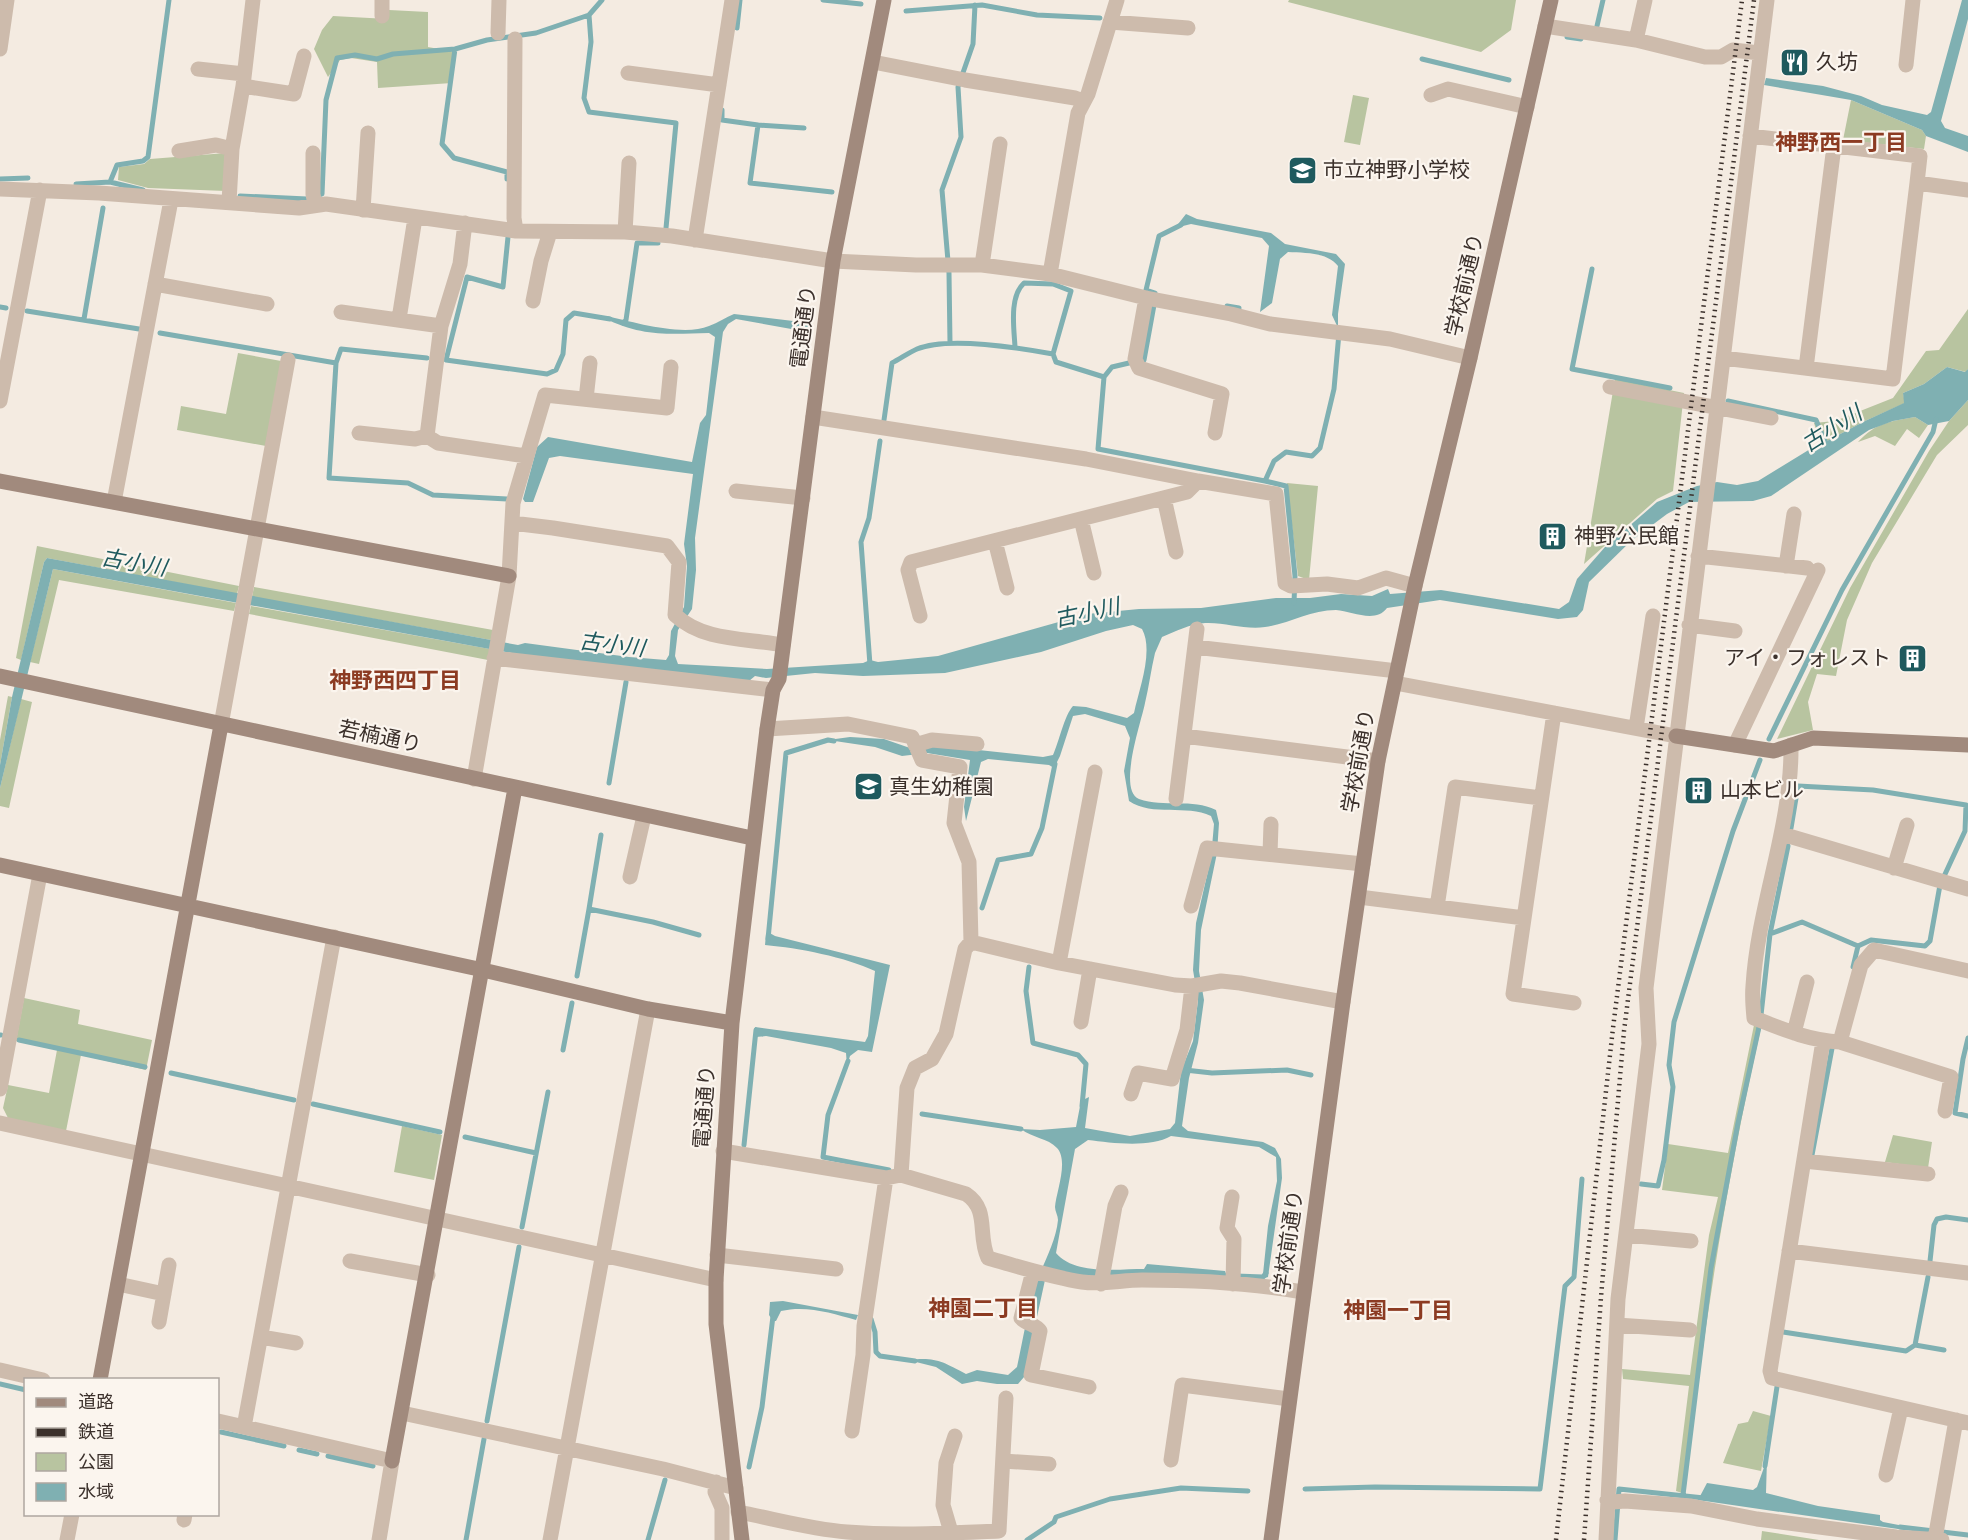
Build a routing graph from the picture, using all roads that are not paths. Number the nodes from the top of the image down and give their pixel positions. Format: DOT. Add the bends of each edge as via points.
graph roads {
  1 [pos="7,0"];
  2 [pos="253,0"];
  3 [pos="382,0"];
  4 [pos="499,0"];
  5 [pos="732,0"];
  6 [pos="884,0"];
  7 [pos="1117,0"];
  8 [pos="1551,0"];
  9 [pos="1645,0"];
  10 [pos="1767,0"];
  11 [pos="1913,0"];
  12 [pos="382,16"];
  13 [pos="1110,22"];
  14 [pos="1545,26"];
  15 [pos="1188,28"];
  16 [pos="498,33"];
  17 [pos="515,39"];
  18 [pos="1636,40"];
  19 [pos="0,49"];
  20 [pos="1760,53"];
  21 [pos="304,56"];
  22 [pos="873,62"];
  23 [pos="1906,65"];
  24 [pos="198,69"];
  25 [pos="628,73"];
  26 [pos="244,80"];
  27 [pos="719,84"];
  28 [pos="1431,95"];
  29 [pos="1083,101"];
  30 [pos="1527,107"];
  31 [pos="368,133"];
  32 [pos="1750,136"];
  33 [pos="1000,144"];
  34 [pos="1834,146"];
  35 [pos="232,149"];
  36 [pos="179,151"];
  37 [pos="313,153"];
  38 [pos="629,163"];
  39 [pos="1917,183"];
  40 [pos="0,189"];
  41 [pos="40,189"];
  42 [pos="1968,190"];
  43 [pos="171,200"];
  44 [pos="314,200"];
  45 [pos="229,202"];
  46 [pos="363,210"];
  47 [pos="414,218"];
  48 [pos="465,223"];
  49 [pos="516,231"];
  50 [pos="550,232"];
  51 [pos="625,232"];
  52 [pos="695,240"];
  53 [pos="833,261"];
  54 [pos="982,265"];
  55 [pos="1050,274"];
  56 [pos="155,284"];
  57 [pos="1146,298"];
  58 [pos="533,301"];
  59 [pos="267,304"];
  60 [pos="341,312"];
  61 [pos="399,319"];
  62 [pos="441,326"];
  63 [pos="1470,358"];
  64 [pos="1723,358"];
  65 [pos="288,360"];
  66 [pos="590,363"];
  67 [pos="671,368"];
  68 [pos="1806,368"];
  69 [pos="1610,387"];
  70 [pos="586,399"];
  71 [pos="0,401"];
  72 [pos="1717,408"];
  73 [pos="813,417"];
  74 [pos="1771,418"];
  75 [pos="359,433"];
  76 [pos="1215,433"];
  77 [pos="427,436"];
  78 [pos="526,456"];
  79 [pos="0,481"];
  80 [pos="1198,482"];
  81 [pos="736,491"];
  82 [pos="803,498"];
  83 [pos="1164,498"];
  84 [pos="114,502"];
  85 [pos="1794,514"];
  86 [pos="1081,519"];
  87 [pos="512,523"];
  88 [pos="257,527"];
  89 [pos="994,541"];
  90 [pos="1176,552"];
  91 [pos="1698,556"];
  92 [pos="1786,566"];
  93 [pos="1094,573"];
  94 [pos="509,576"];
  95 [pos="1415,586"];
  96 [pos="1006,588"];
  97 [pos="920,616"];
  98 [pos="1653,616"];
  99 [pos="1689,626"];
  100 [pos="1197,629"];
  101 [pos="1735,632"];
  102 [pos="783,645"];
  103 [pos="1195,647"];
  104 [pos="494,658"];
  105 [pos="6,677"];
  106 [pos="1396,677"];
  107 [pos="776,685"];
  108 [pos="1554,713"];
  109 [pos="221,725"];
  110 [pos="1636,728"];
  111 [pos="766,729"];
  112 [pos="1184,735"];
  113 [pos="1676,736"];
  114 [pos="976,744"];
  115 [pos="915,745"];
  116 [pos="1735,745"];
  117 [pos="1968,745"];
  118 [pos="1791,746"];
  119 [pos="1378,761"];
  120 [pos="1095,772"];
  121 [pos="474,779"];
  122 [pos="515,788"];
  123 [pos="1541,798"];
  124 [pos="1176,799"];
  125 [pos="644,816"];
  126 [pos="1271,824"];
  127 [pos="1907,825"];
  128 [pos="1782,834"];
  129 [pos="752,838"];
  130 [pos="1270,854"];
  131 [pos="0,864"];
  132 [pos="1363,864"];
  133 [pos="1894,868"];
  134 [pos="40,874"];
  135 [pos="630,877"];
  136 [pos="1968,889"];
  137 [pos="1359,897"];
  138 [pos="187,905"];
  139 [pos="1191,906"];
  140 [pos="1437,907"];
  141 [pos="1524,918"];
  142 [pos="334,937"];
  143 [pos="971,942"];
  144 [pos="1059,963"];
  145 [pos="1090,969"];
  146 [pos="483,970"];
  147 [pos="1968,971"];
  148 [pos="1807,982"];
  149 [pos="1198,984"];
  150 [pos="1343,1002"];
  151 [pos="1574,1003"];
  152 [pos="648,1009"];
  153 [pos="1082,1022"];
  154 [pos="732,1023"];
  155 [pos="1794,1033"];
  156 [pos="1823,1041"];
  157 [pos="1840,1042"];
  158 [pos="0,1089"];
  159 [pos="1131,1094"];
  160 [pos="1946,1111"];
  161 [pos="0,1123"];
  162 [pos="723,1151"];
  163 [pos="142,1154"];
  164 [pos="1810,1162"];
  165 [pos="1928,1174"];
  166 [pos="893,1177"];
  167 [pos="289,1186"];
  168 [pos="1121,1192"];
  169 [pos="1232,1197"];
  170 [pos="438,1219"];
  171 [pos="1626,1234"];
  172 [pos="1691,1241"];
  173 [pos="1795,1252"];
  174 [pos="717,1255"];
  175 [pos="603,1256"];
  176 [pos="350,1261"];
  177 [pos="169,1265"];
  178 [pos="836,1269"];
  179 [pos="1041,1272"];
  180 [pos="1968,1273"];
  181 [pos="428,1275"];
  182 [pos="1233,1277"];
  183 [pos="716,1280"];
  184 [pos="118,1284"];
  185 [pos="1101,1284"];
  186 [pos="1303,1292"];
  187 [pos="164,1294"];
  188 [pos="159,1322"];
  189 [pos="1617,1325"];
  190 [pos="1690,1330"];
  191 [pos="261,1337"];
  192 [pos="296,1343"];
  193 [pos="0,1370"];
  194 [pos="35,1378"];
  195 [pos="100,1378"];
  196 [pos="1089,1387"];
  197 [pos="1006,1398"];
  198 [pos="1289,1399"];
  199 [pos="1901,1408"];
  200 [pos="402,1413"];
  201 [pos="219,1421"];
  202 [pos="1962,1422"];
  203 [pos="244,1427"];
  204 [pos="852,1431"];
  205 [pos="955,1436"];
  206 [pos="568,1448"];
  207 [pos="1171,1460"];
  208 [pos="393,1461"];
  209 [pos="1002,1461"];
  210 [pos="1049,1464"];
  211 [pos="1886,1474"];
  212 [pos="716,1482"];
  213 [pos="736,1488"];
  214 [pos="1615,1501"];
  215 [pos="738,1512"];
  216 [pos="72,1516"];
  217 [pos="951,1533"];
  218 [pos="1939,1535"];
  219 [pos="67,1540"];
  220 [pos="379,1540"];
  221 [pos="550,1540"];
  222 [pos="722,1540"];
  223 [pos="742,1540"];
  224 [pos="1271,1540"];
  225 [pos="1606,1540"];
  1 -- 19 [label="street"];
  2 -- 26 [label="street"];
  3 -- 12 [label="street"];
  4 -- 16 [label="street"];
  5 -- 27 [label="street"];
  6 -- 22 [label="street, 電通通り"];
  7 -- 13 [label="street"];
  8 -- 14 [label="street, 学校前通り"];
  9 -- 18 [label="street"];
  10 -- 20 [label="street"];
  11 -- 23 [label="street"];
  13 -- 15 [label="street"];
  13 -- 29 [label="street"];
  14 -- 18 [label="street"];
  14 -- 30 [label="street, 学校前通り"];
  17 -- 49 [label="street"];
  18 -- 20 [label="street" via="1705,57 1721,57 1733,50"];
  20 -- 32 [label="street"];
  21 -- 26 [label="street" via="294,94"];
  22 -- 29 [label="street"];
  22 -- 53 [label="street, 電通通り"];
  24 -- 26 [label="street"];
  25 -- 27 [label="street"];
  26 -- 35 [label="street"];
  27 -- 52 [label="street"];
  28 -- 30 [label="street" via="1448,89"];
  29 -- 55 [label="street"];
  30 -- 63 [label="street, 学校前通り"];
  31 -- 46 [label="street"];
  32 -- 34 [label="street"];
  32 -- 64 [label="street"];
  33 -- 54 [label="street"];
  34 -- 39 [label="street" via="1920,156"];
  34 -- 68 [label="street"];
  35 -- 36 [label="street" via="216,145"];
  35 -- 45 [label="street"];
  37 -- 44 [label="street"];
  38 -- 51 [label="street"];
  39 -- 42 [label="street"];
  39 -- 68 [label="street" via="1893,379"];
  40 -- 41 [label="street"];
  41 -- 43 [label="street"];
  41 -- 71 [label="street"];
  43 -- 45 [label="street"];
  43 -- 56 [label="street"];
  44 -- 45 [label="street" via="299,208"];
  44 -- 46 [label="street"];
  46 -- 47 [label="street"];
  47 -- 48 [label="street"];
  47 -- 61 [label="street"];
  48 -- 49 [label="street"];
  48 -- 62 [label="street" via="460,264"];
  49 -- 50 [label="street"];
  50 -- 51 [label="street"];
  50 -- 58 [label="street"];
  51 -- 52 [label="street"];
  52 -- 53 [label="street"];
  53 -- 54 [label="street"];
  53 -- 73 [label="street, 電通通り"];
  54 -- 55 [label="street"];
  55 -- 57 [label="street"];
  56 -- 59 [label="street"];
  56 -- 84 [label="street"];
  57 -- 63 [label="street" via="1270,324 1390,339"];
  57 -- 76 [label="street" via="1135,359 1139,368 1222,394"];
  60 -- 61 [label="street"];
  61 -- 62 [label="street"];
  62 -- 77 [label="street"];
  63 -- 95 [label="street, 学校前通り"];
  64 -- 68 [label="street"];
  64 -- 72 [label="street"];
  65 -- 88 [label="street"];
  66 -- 70 [label="street"];
  67 -- 70 [label="street" via="667,408"];
  69 -- 72 [label="street"];
  70 -- 78 [label="street" via="545,395"];
  72 -- 74 [label="street"];
  72 -- 91 [label="street"];
  73 -- 80 [label="street" via="1086,459"];
  73 -- 82 [label="street, 電通通り"];
  75 -- 77 [label="street" via="415,439"];
  77 -- 78 [label="street" via="438,443"];
  78 -- 87 [label="street" via="513,503"];
  79 -- 84 [label="street"];
  80 -- 83 [label="street" via="1187,492"];
  80 -- 95 [label="street" via="1276,494 1285,583 1358,588 1386,578"];
  81 -- 82 [label="street"];
  82 -- 102 [label="street, 電通通り"];
  83 -- 86 [label="street"];
  83 -- 90 [label="street"];
  84 -- 88 [label="street"];
  85 -- 92 [label="street"];
  86 -- 89 [label="street"];
  86 -- 93 [label="street"];
  87 -- 94 [label="street"];
  87 -- 102 [label="street" via="667,546 679,562 680,619 695,629 736,640"];
  88 -- 94 [label="street"];
  88 -- 109 [label="street"];
  89 -- 96 [label="street"];
  89 -- 97 [label="street" via="911,562 909,570"];
  91 -- 92 [label="street"];
  91 -- 99 [label="street"];
  92 -- 116 [label="street" via="1812,569"];
  94 -- 104 [label="street"];
  95 -- 106 [label="street, 学校前通り"];
  98 -- 110 [label="street"];
  99 -- 101 [label="street"];
  99 -- 113 [label="street"];
  100 -- 103 [label="street"];
  102 -- 107 [label="street, 電通通り"];
  103 -- 106 [label="street"];
  103 -- 112 [label="street"];
  104 -- 107 [label="street"];
  104 -- 121 [label="street"];
  105 -- 109 [label="street, 若楠通り"];
  106 -- 108 [label="street"];
  106 -- 119 [label="street, 学校前通り"];
  107 -- 111 [label="street, 電通通り"];
  108 -- 110 [label="street"];
  108 -- 123 [label="street"];
  109 -- 121 [label="street, 若楠通り"];
  109 -- 138 [label="street"];
  110 -- 113 [label="street"];
  111 -- 115 [label="street" via="849,724 912,737"];
  111 -- 129 [label="street, 電通通り"];
  112 -- 119 [label="street"];
  112 -- 124 [label="street"];
  113 -- 116 [label="street"];
  113 -- 171 [label="street" via="1646,988 1649,1044"];
  114 -- 115 [label="street" via="932,740"];
  115 -- 143 [label="street" via="922,760 960,767 954,823 969,862"];
  116 -- 118 [label="street" via="1774,751"];
  117 -- 118 [label="street" via="1813,738"];
  118 -- 128 [label="street"];
  119 -- 132 [label="street, 学校前通り"];
  120 -- 144 [label="street"];
  121 -- 122 [label="street, 若楠通り"];
  122 -- 125 [label="street, 若楠通り"];
  122 -- 146 [label="street"];
  123 -- 140 [label="street" via="1455,787"];
  123 -- 141 [label="street"];
  125 -- 129 [label="street, 若楠通り"];
  125 -- 135 [label="street"];
  126 -- 130 [label="street"];
  127 -- 133 [label="street"];
  128 -- 133 [label="street"];
  128 -- 155 [label="street" via="1761,929 1753,987 1754,1018"];
  129 -- 154 [label="street, 電通通り"];
  130 -- 132 [label="street"];
  130 -- 139 [label="street" via="1214,848"];
  131 -- 134 [label="street"];
  132 -- 137 [label="street, 学校前通り"];
  133 -- 136 [label="street"];
  134 -- 138 [label="street"];
  134 -- 158 [label="street"];
  137 -- 140 [label="street"];
  137 -- 150 [label="street, 学校前通り"];
  138 -- 142 [label="street"];
  138 -- 163 [label="street"];
  140 -- 141 [label="street"];
  141 -- 151 [label="street" via="1513,994"];
  142 -- 146 [label="street"];
  142 -- 167 [label="street"];
  143 -- 144 [label="street"];
  143 -- 166 [label="street" via="965,949 946,1034 932,1059 915,1068 907,1088"];
  144 -- 145 [label="street"];
  145 -- 149 [label="street" via="1175,985"];
  145 -- 153 [label="street"];
  146 -- 152 [label="street"];
  146 -- 170 [label="street"];
  147 -- 157 [label="street" via="1874,950 1861,965"];
  148 -- 155 [label="street"];
  149 -- 150 [label="street" via="1240,983"];
  149 -- 159 [label="street" via="1172,1079 1138,1073"];
  150 -- 186 [label="street, 学校前通り"];
  152 -- 154 [label="street"];
  152 -- 175 [label="street"];
  154 -- 162 [label="street, 電通通り"];
  155 -- 156 [label="street"];
  156 -- 157 [label="street"];
  156 -- 164 [label="street"];
  157 -- 160 [label="street" via="1951,1077"];
  161 -- 163 [label="street"];
  162 -- 166 [label="street"];
  162 -- 174 [label="street, 電通通り"];
  163 -- 167 [label="street"];
  163 -- 184 [label="street"];
  164 -- 165 [label="street"];
  164 -- 173 [label="street"];
  166 -- 179 [label="street" via="974,1199 980,1210 988,1258"];
  166 -- 204 [label="street" via="865,1319"];
  167 -- 170 [label="street"];
  167 -- 191 [label="street"];
  168 -- 185 [label="street"];
  169 -- 182 [label="street" via="1227,1228 1234,1239"];
  170 -- 175 [label="street"];
  170 -- 181 [label="street"];
  171 -- 172 [label="street"];
  171 -- 189 [label="street"];
  173 -- 180 [label="street"];
  173 -- 199 [label="street" via="1770,1371 1777,1380"];
  174 -- 178 [label="street"];
  174 -- 183 [label="street, 電通通り"];
  175 -- 183 [label="street"];
  175 -- 206 [label="street"];
  176 -- 181 [label="street"];
  177 -- 187 [label="street"];
  179 -- 185 [label="street"];
  179 -- 196 [label="street" via="1021,1318 1040,1331 1031,1375"];
  181 -- 200 [label="street"];
  182 -- 185 [label="street"];
  182 -- 186 [label="street" via="1248,1284"];
  183 -- 213 [label="street, 電通通り" via="716,1324"];
  184 -- 187 [label="street"];
  184 -- 195 [label="street"];
  186 -- 198 [label="street, 学校前通り"];
  187 -- 188 [label="street"];
  189 -- 190 [label="street"];
  189 -- 214 [label="street"];
  191 -- 192 [label="street"];
  191 -- 203 [label="street"];
  193 -- 194 [label="street"];
  197 -- 209 [label="street"];
  198 -- 207 [label="street" via="1182,1385"];
  198 -- 224 [label="street, 学校前通り"];
  199 -- 202 [label="street"];
  199 -- 211 [label="street"];
  200 -- 206 [label="street"];
  200 -- 208 [label="street"];
  201 -- 203 [label="street"];
  202 -- 218 [label="street"];
  203 -- 208 [label="street"];
  205 -- 217 [label="street" via="946,1462 943,1505"];
  206 -- 212 [label="street"];
  206 -- 221 [label="street"];
  208 -- 220 [label="street"];
  209 -- 210 [label="street"];
  209 -- 217 [label="street" via="999,1531"];
  212 -- 213 [label="street"];
  212 -- 222 [label="street" via="715,1492 722,1508"];
  213 -- 215 [label="street, 電通通り"];
  214 -- 218 [label="street" via="1691,1506 1896,1537"];
  214 -- 225 [label="street"];
  215 -- 217 [label="street" via="795,1526 848,1532"];
  215 -- 223 [label="street, 電通通り"];
  216 -- 219 [label="street"];
}
